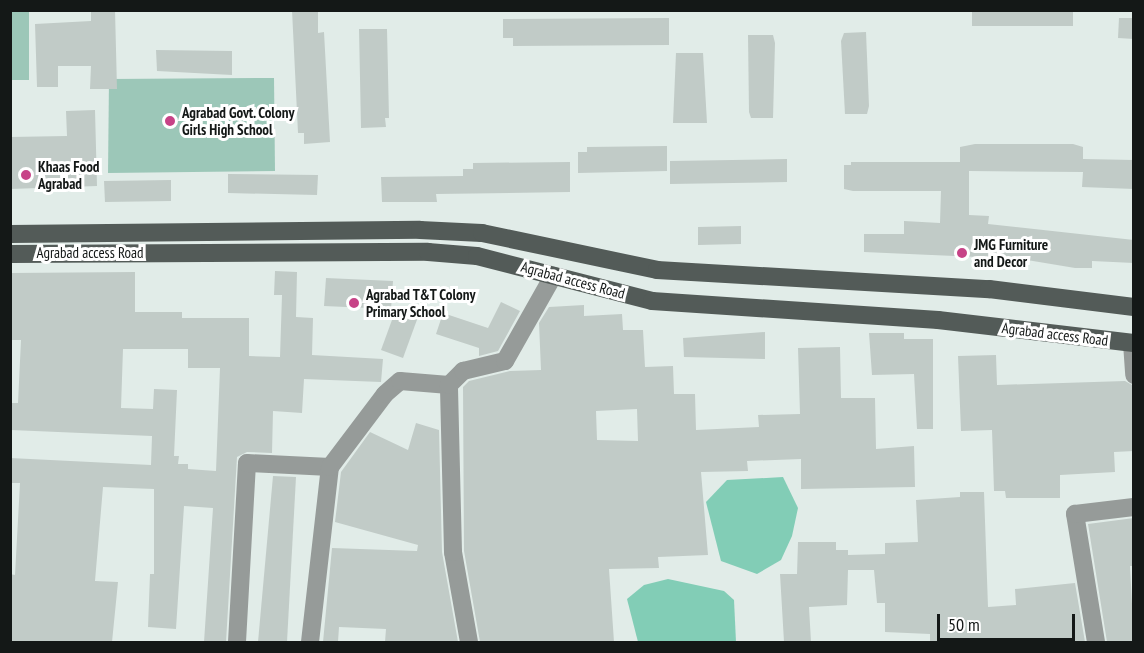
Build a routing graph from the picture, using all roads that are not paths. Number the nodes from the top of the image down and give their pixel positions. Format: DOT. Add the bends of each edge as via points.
graph roads {
  1 [pos="10,234"];
  2 [pos="548,245"];
  3 [pos="10,254"];
  4 [pos="532,269"];
  5 [pos="553,276"];
  6 [pos="1134,307"];
  7 [pos="1133,343"];
  8 [pos="1134,375"];
  9 [pos="448,385"];
  10 [pos="330,467"];
  11 [pos="1134,507"];
  12 [pos="237,642"];
  13 [pos="310,642"];
  14 [pos="469,642"];
  15 [pos="1096,642"];
  1 -- 2 [label="main road, Agrabad access Road" via="420,230 482,233"];
  2 -- 4 [label="main road"];
  2 -- 6 [label="main road, Agrabad access Road" via="657,270 990,290"];
  3 -- 4 [label="main road, Agrabad access Road" via="428,252 477,256"];
  4 -- 5 [label="main road, Agrabad access Road"];
  5 -- 7 [label="main road, Agrabad access Road" via="652,301 938,320"];
  5 -- 9 [label="street" via="505,361 463,371"];
  7 -- 8 [label="street"];
  9 -- 10 [label="street" via="400,381 385,394"];
  9 -- 14 [label="street" via="453,552"];
  10 -- 12 [label="street" via="247,462"];
  10 -- 13 [label="street"];
  11 -- 15 [label="street" via="1075,514"];
}
